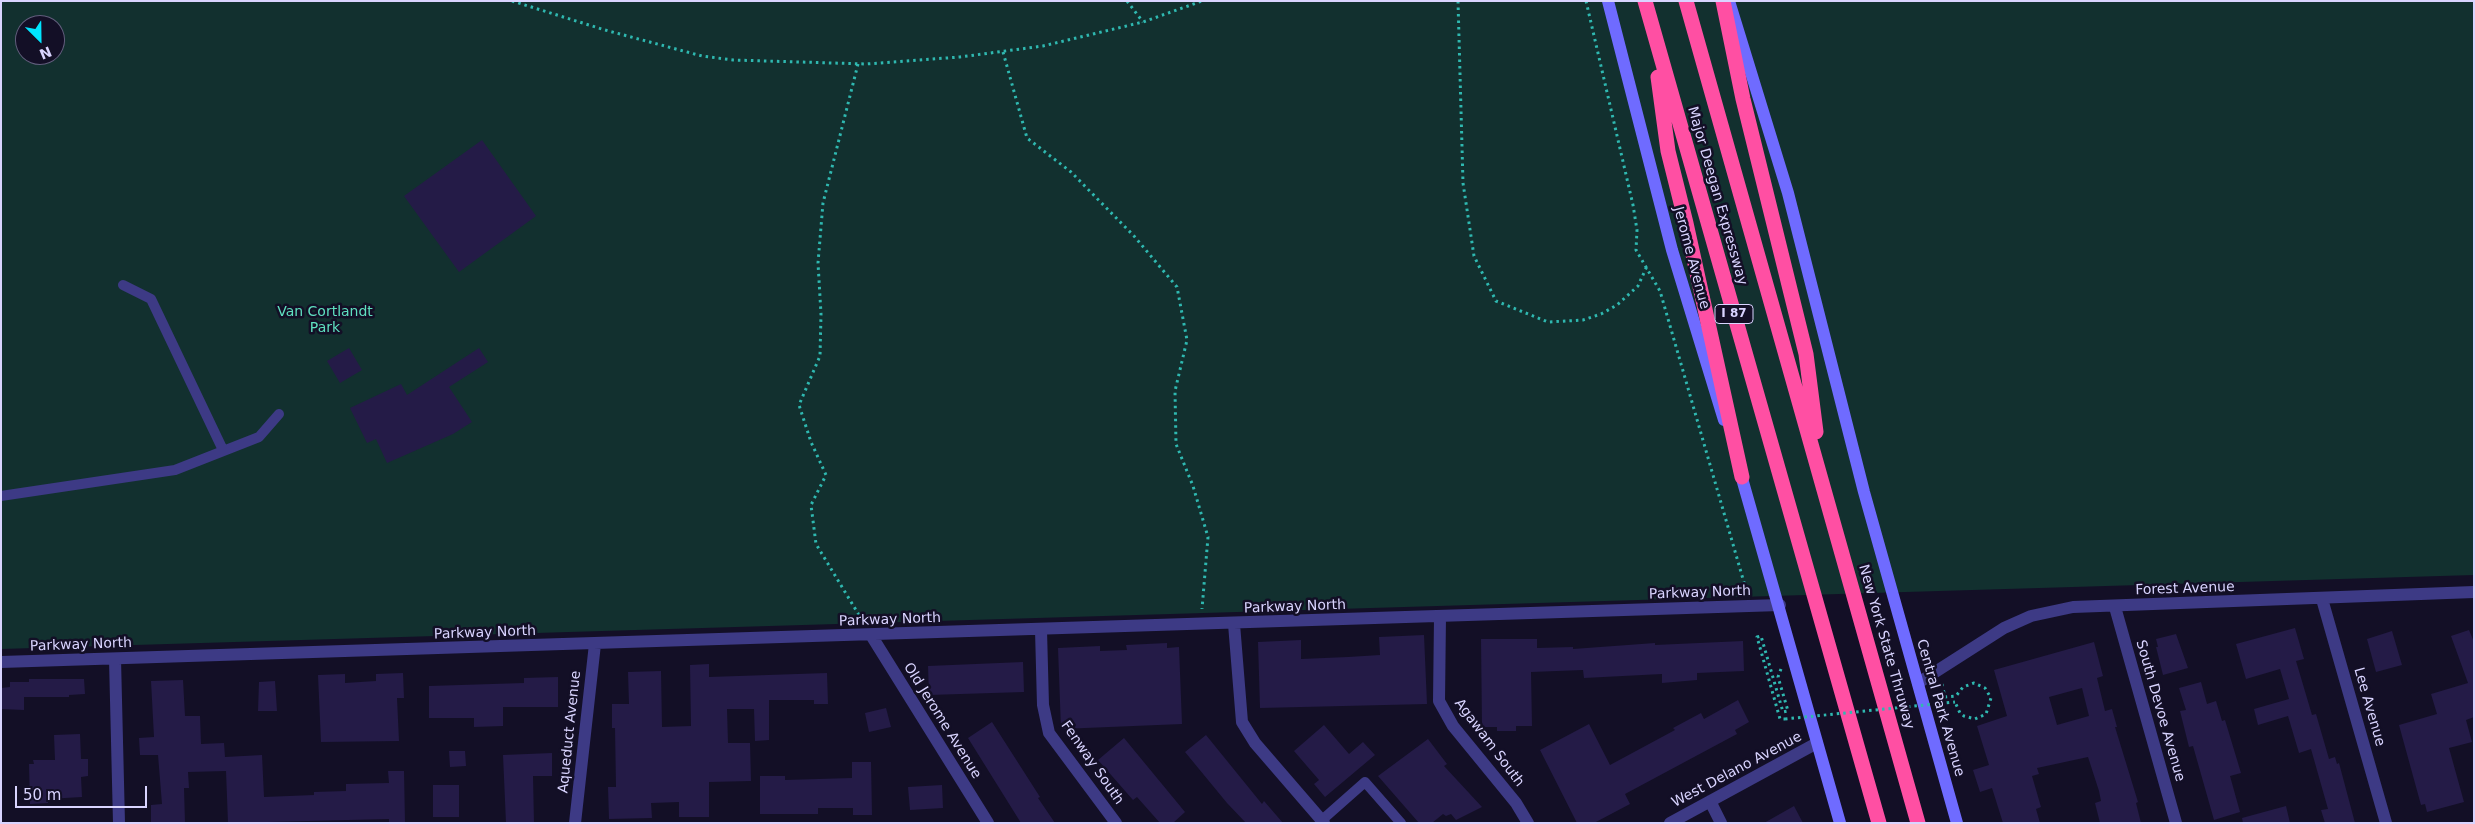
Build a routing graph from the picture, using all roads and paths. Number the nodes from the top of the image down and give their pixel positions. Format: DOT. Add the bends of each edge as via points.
graph roads {
  1 [pos="512,1"];
  2 [pos="1127,1"];
  3 [pos="1202,1"];
  4 [pos="1458,1"];
  5 [pos="1586,1"];
  6 [pos="1608,1"];
  7 [pos="1645,1"];
  8 [pos="1686,1"];
  9 [pos="1723,1"];
  10 [pos="1729,1"];
  11 [pos="1143,22"];
  12 [pos="1652,26"];
  13 [pos="1003,52"];
  14 [pos="858,64"];
  15 [pos="1647,266"];
  16 [pos="123,285"];
  17 [pos="279,414"];
  18 [pos="223,450"];
  19 [pos="1742,477"];
  20 [pos="1822,480"];
  21 [pos="1,496"];
  22 [pos="2474,592"];
  23 [pos="2322,599"];
  24 [pos="1780,605"];
  25 [pos="1750,606"];
  26 [pos="2115,606"];
  27 [pos="1440,618"];
  28 [pos="1234,624"];
  29 [pos="1200,625"];
  30 [pos="1042,630"];
  31 [pos="872,635"];
  32 [pos="595,644"];
  33 [pos="116,659"];
  34 [pos="1,662"];
  35 [pos="1782,666"];
  36 [pos="1938,670"];
  37 [pos="1918,683"];
  38 [pos="1818,743"];
  39 [pos="1710,801"];
  40 [pos="1323,821"];
  41 [pos="119,823"];
  42 [pos="574,823"];
  43 [pos="988,823"];
  44 [pos="1116,823"];
  45 [pos="1401,823"];
  46 [pos="1528,823"];
  47 [pos="1670,823"];
  48 [pos="1721,823"];
  49 [pos="1840,823"];
  50 [pos="1879,823"];
  51 [pos="1918,823"];
  52 [pos="1957,823"];
  53 [pos="2176,823"];
  54 [pos="2386,823"];
  1 -- 14 [label="path" via="702,56"];
  2 -- 11 [label="path"];
  3 -- 11 [label="path"];
  4 -- 15 [label="path" via="1463,183 1474,256 1496,301 1548,322 1583,320 1624,300 1638,286"];
  5 -- 15 [label="path" via="1633,205 1636,250"];
  6 -- 19 [label="main road, Jerome Avenue" via="1688,305"];
  7 -- 12 [label="highway, Major Deegan Expressway / I 87"];
  8 -- 20 [label="highway, Major Deegan Expressway / I 87"];
  9 -- 20 [label="highway" via="1743,99 1806,354"];
  10 -- 37 [label="main road, Central Park Avenue" via="1790,202 1849,436"];
  11 -- 13 [label="path" via="1043,46"];
  12 -- 19 [label="highway" via="1668,152"];
  12 -- 50 [label="highway, Major Deegan Expressway / I 87"];
  13 -- 14 [label="path"];
  13 -- 29 [label="path" via="1026,138 1071,172 1134,236 1176,288 1187,340 1175,391 1176,444 1208,537"];
  14 -- 31 [label="path" via="823,203 818,263 820,356 799,404 826,475 811,505 816,544"];
  15 -- 25 [label="path" via="1660,291"];
  16 -- 18 [label="lane" via="151,299"];
  17 -- 18 [label="lane" via="259,437"];
  18 -- 21 [label="lane" via="175,470"];
  19 -- 24 [label="main road, Jerome Avenue"];
  20 -- 51 [label="highway, New York State Thruway / I 87"];
  22 -- 23 [label="street, Forest Avenue"];
  23 -- 26 [label="street, Forest Avenue"];
  23 -- 54 [label="street, Lee Avenue"];
  24 -- 25 [label="street, Parkway North"];
  24 -- 38 [label="main road"];
  25 -- 27 [label="street, Parkway North"];
  26 -- 36 [label="street, Forest Avenue" via="2073,607 2031,616 2004,628"];
  26 -- 53 [label="street, South Devoe Avenue"];
  27 -- 28 [label="street, Parkway North"];
  27 -- 46 [label="street, Agawam South" via="1439,701 1453,726 1516,803"];
  28 -- 29 [label="street, Parkway North"];
  28 -- 40 [label="street" via="1242,722 1254,743"];
  29 -- 30 [label="street, Parkway North"];
  30 -- 31 [label="street, Parkway North"];
  30 -- 44 [label="street, Fenway South" via="1044,705 1049,733"];
  31 -- 32 [label="street, Parkway North"];
  31 -- 43 [label="street, Old Jerome Avenue"];
  32 -- 33 [label="street, Parkway North"];
  32 -- 42 [label="street, Aqueduct Avenue"];
  33 -- 34 [label="street, Parkway North"];
  33 -- 41 [label="street"];
  35 -- 36 [label="path, bridge" via="1778,677 1788,711 1783,712 1761,636 1757,637 1780,719 1955,702 1964,716 1975,719 1986,714 1991,698 1985,688 1974,683 1963,687 1956,696 1946,697"];
  36 -- 37 [label="street, Forest Avenue"];
  37 -- 52 [label="main road, Central Park Avenue"];
  38 -- 39 [label="street, West Delano Avenue"];
  38 -- 49 [label="main road"];
  39 -- 47 [label="street, West Delano Avenue"];
  39 -- 48 [label="street"];
  40 -- 45 [label="lane" via="1365,782"];
}
